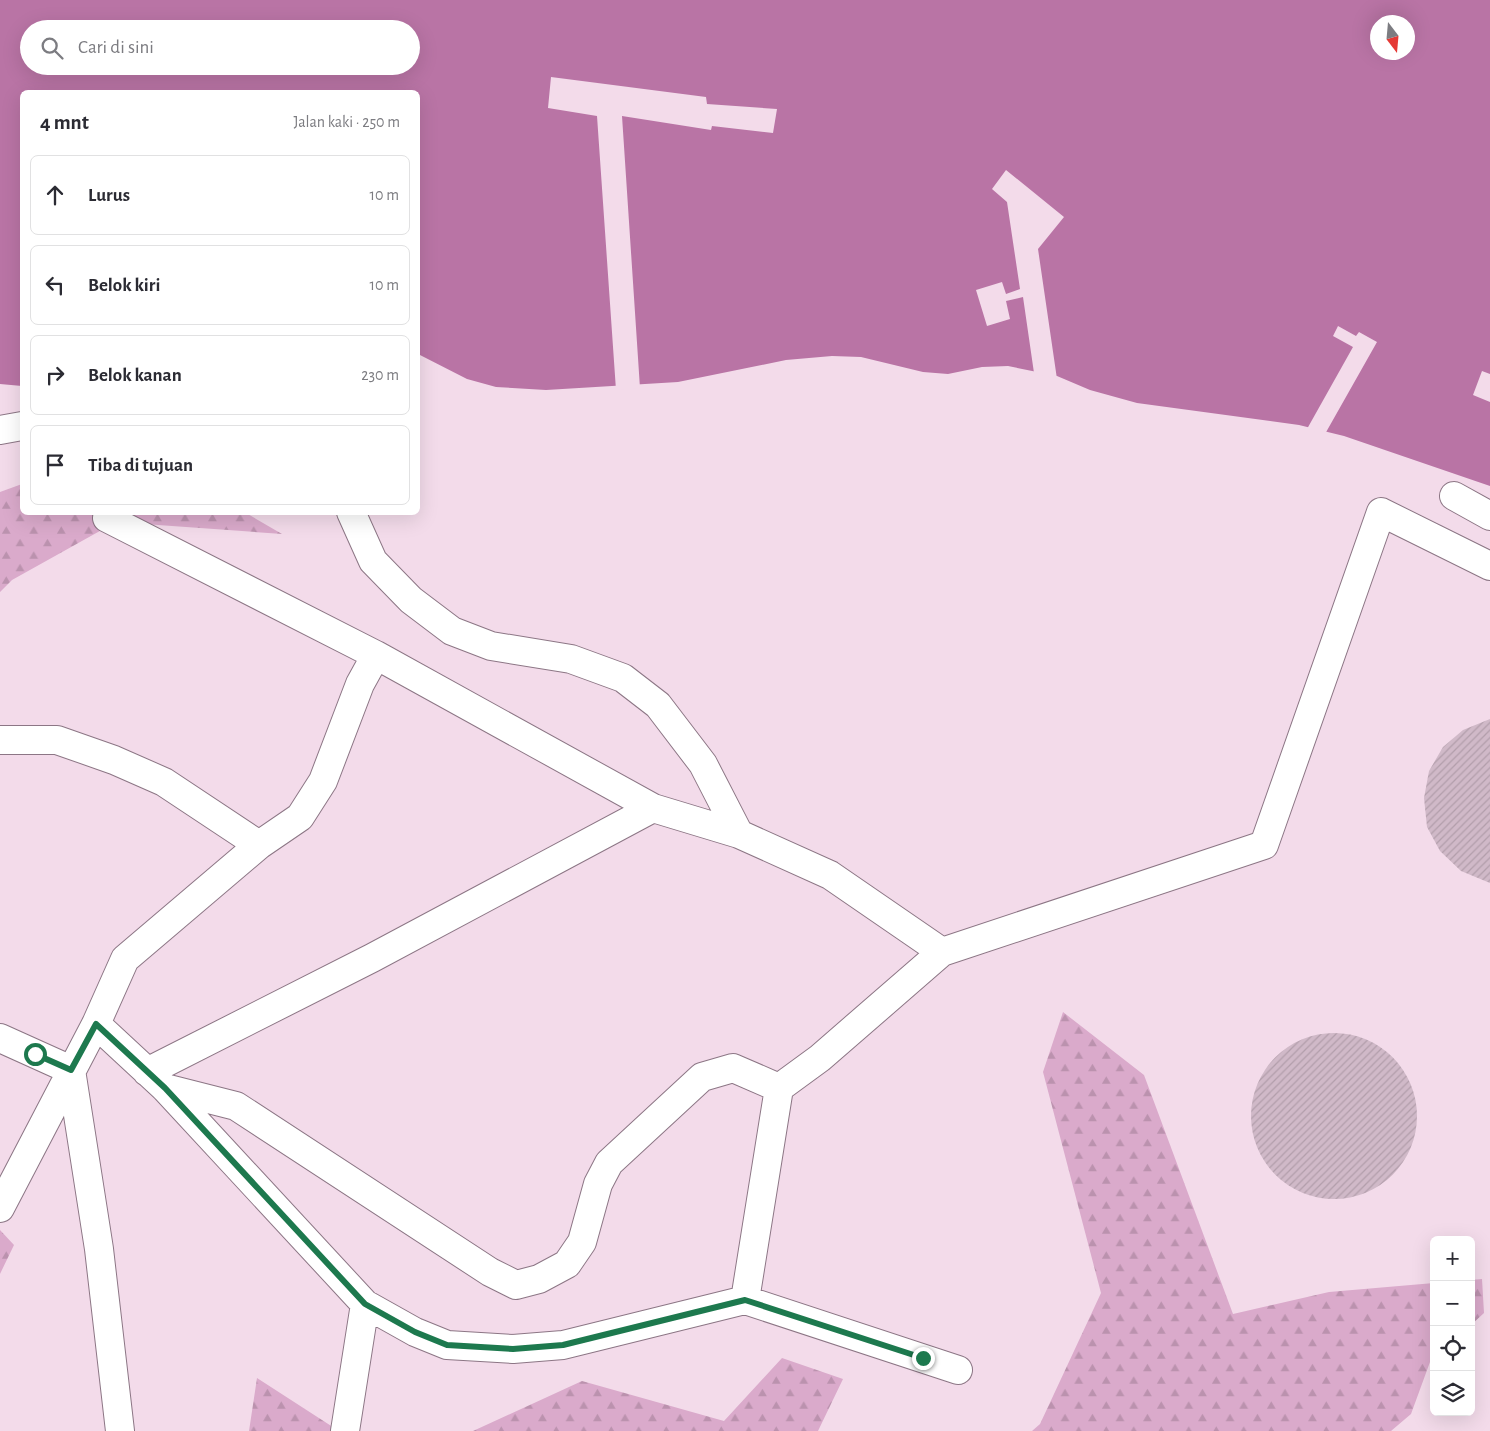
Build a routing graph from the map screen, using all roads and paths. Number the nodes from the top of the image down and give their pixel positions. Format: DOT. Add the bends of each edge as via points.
graph roads {
  1 [pos="20,426"];
  2 [pos="0,430"];
  3 [pos="1454,496"];
  4 [pos="352,515"];
  5 [pos="1490,516"];
  6 [pos="107,518"];
  7 [pos="1490,566"];
  8 [pos="376,655"];
  9 [pos="0,740"];
  10 [pos="653,808"];
  11 [pos="739,834"];
  12 [pos="259,845"];
  13 [pos="942,952"];
  14 [pos="96,1024"];
  15 [pos="0,1038"];
  16 [pos="71,1070"];
  17 [pos="156,1080"];
  18 [pos="779,1088"];
  19 [pos="0,1208"];
  20 [pos="745,1300"];
  21 [pos="365,1304"];
  22 [pos="958,1370"];
  23 [pos="120,1431"];
  24 [pos="346,1431"];
  1 -- 2 [label="lane"];
  3 -- 5 [label="lane"];
  4 -- 11 [label="lane" via="373,561 411,600 452,631 491,646 571,659 623,678 658,705 704,764"];
  6 -- 8 [label="lane"];
  7 -- 13 [label="lane" via="1381,512 1264,845"];
  8 -- 10 [label="lane"];
  8 -- 12 [label="lane" via="360,684 323,782 300,817"];
  9 -- 12 [label="lane" via="57,740 114,760 164,782"];
  10 -- 11 [label="lane"];
  10 -- 17 [label="lane" via="372,958"];
  11 -- 13 [label="lane" via="830,875"];
  12 -- 14 [label="lane" via="125,958"];
  13 -- 18 [label="lane" via="820,1058"];
  14 -- 16 [label="lane"];
  14 -- 17 [label="lane"];
  15 -- 16 [label="lane"];
  16 -- 19 [label="lane"];
  16 -- 23 [label="lane" via="99,1249"];
  17 -- 18 [label="lane" via="236,1106 490,1272 516,1285 539,1279 567,1264 582,1242 598,1184 609,1164 702,1077 733,1068"];
  17 -- 21 [label="lane"];
  18 -- 20 [label="lane"];
  20 -- 21 [label="lane" via="563,1345 513,1349 447,1345 415,1332"];
  20 -- 22 [label="lane"];
  21 -- 24 [label="lane"];
}
